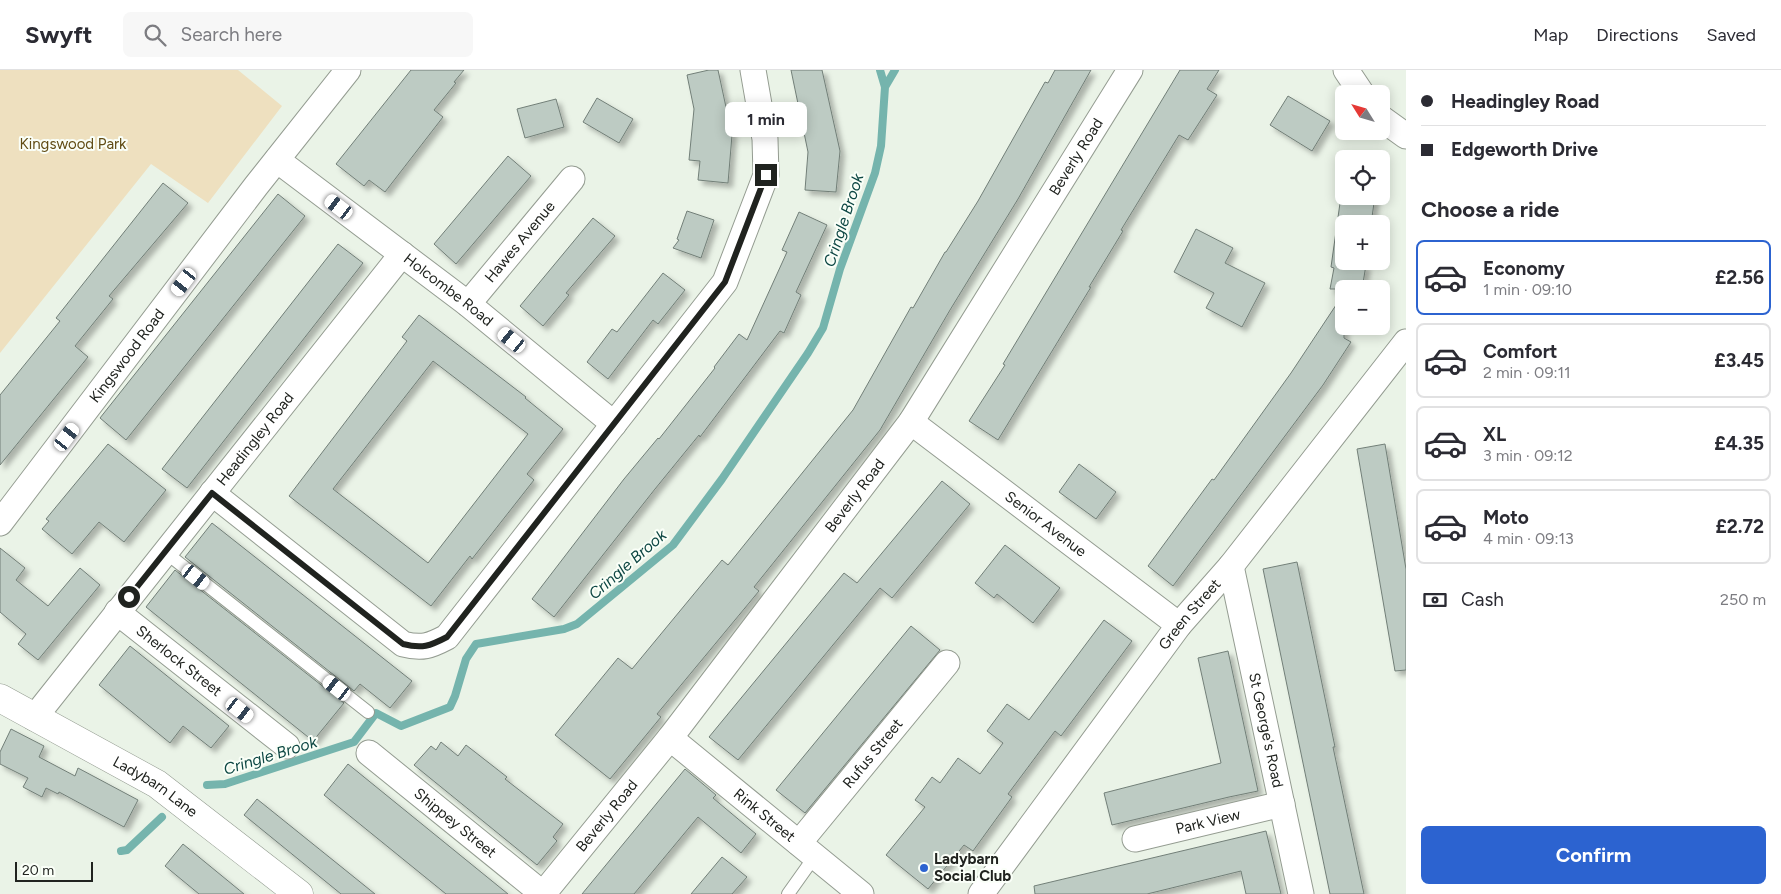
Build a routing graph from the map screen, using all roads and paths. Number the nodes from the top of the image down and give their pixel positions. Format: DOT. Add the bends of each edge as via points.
graph roads {
  1 [pos="348,70"];
  2 [pos="753,70"];
  3 [pos="1130,70"];
  4 [pos="1346,70"];
  5 [pos="1356,85"];
  6 [pos="1390,124"];
  7 [pos="1406,136"];
  8 [pos="277,160"];
  9 [pos="572,179"];
  10 [pos="402,254"];
  11 [pos="468,304"];
  12 [pos="1406,342"];
  13 [pos="912,422"];
  14 [pos="614,424"];
  15 [pos="212,493"];
  16 [pos="0,523"];
  17 [pos="165,552"];
  18 [pos="1231,566"];
  19 [pos="117,612"];
  20 [pos="1179,625"];
  21 [pos="946,663"];
  22 [pos="0,698"];
  23 [pos="368,712"];
  24 [pos="34,718"];
  25 [pos="670,738"];
  26 [pos="287,746"];
  27 [pos="369,753"];
  28 [pos="1282,804"];
  29 [pos="1135,839"];
  30 [pos="807,850"];
  31 [pos="299,894"];
  32 [pos="543,894"];
  33 [pos="788,894"];
  34 [pos="861,894"];
  35 [pos="981,894"];
  36 [pos="1301,894"];
  1 -- 8 [label="street, Kingswood Road"];
  2 -- 14 [label="street" via="765,139 766,175 731,268 725,282"];
  3 -- 13 [label="street, Beverly Road"];
  4 -- 5 [label="street"];
  6 -- 7 [label="street"];
  8 -- 10 [label="street, Holcombe Road"];
  8 -- 16 [label="street, Kingswood Road"];
  9 -- 11 [label="street, Hawes Avenue"];
  10 -- 11 [label="street, Holcombe Road"];
  10 -- 15 [label="street, Headingley Road"];
  11 -- 14 [label="street, Holcombe Road"];
  12 -- 18 [label="street, Green Street"];
  13 -- 20 [label="street, Senior Avenue"];
  13 -- 25 [label="street, Beverly Road"];
  14 -- 15 [label="street" via="447,637 430,646 403,644"];
  15 -- 17 [label="street, Headingley Road"];
  17 -- 19 [label="street, Headingley Road"];
  17 -- 23 [label="lane"];
  18 -- 20 [label="street, Green Street"];
  18 -- 28 [label="street, St George's Road"];
  19 -- 24 [label="street, Headingley Road"];
  19 -- 26 [label="street, Sherlock Street"];
  20 -- 35 [label="street, Green Street"];
  21 -- 30 [label="street, Rufus Street"];
  22 -- 24 [label="street, Ladybarn Lane"];
  24 -- 31 [label="street, Ladybarn Lane" via="157,784"];
  25 -- 30 [label="street, Rink Street"];
  25 -- 32 [label="street, Beverly Road"];
  27 -- 32 [label="street, Shippey Street"];
  28 -- 29 [label="street, Park View"];
  28 -- 36 [label="street, St George's Road"];
  30 -- 33 [label="lane"];
  30 -- 34 [label="street, Rink Street"];
}
